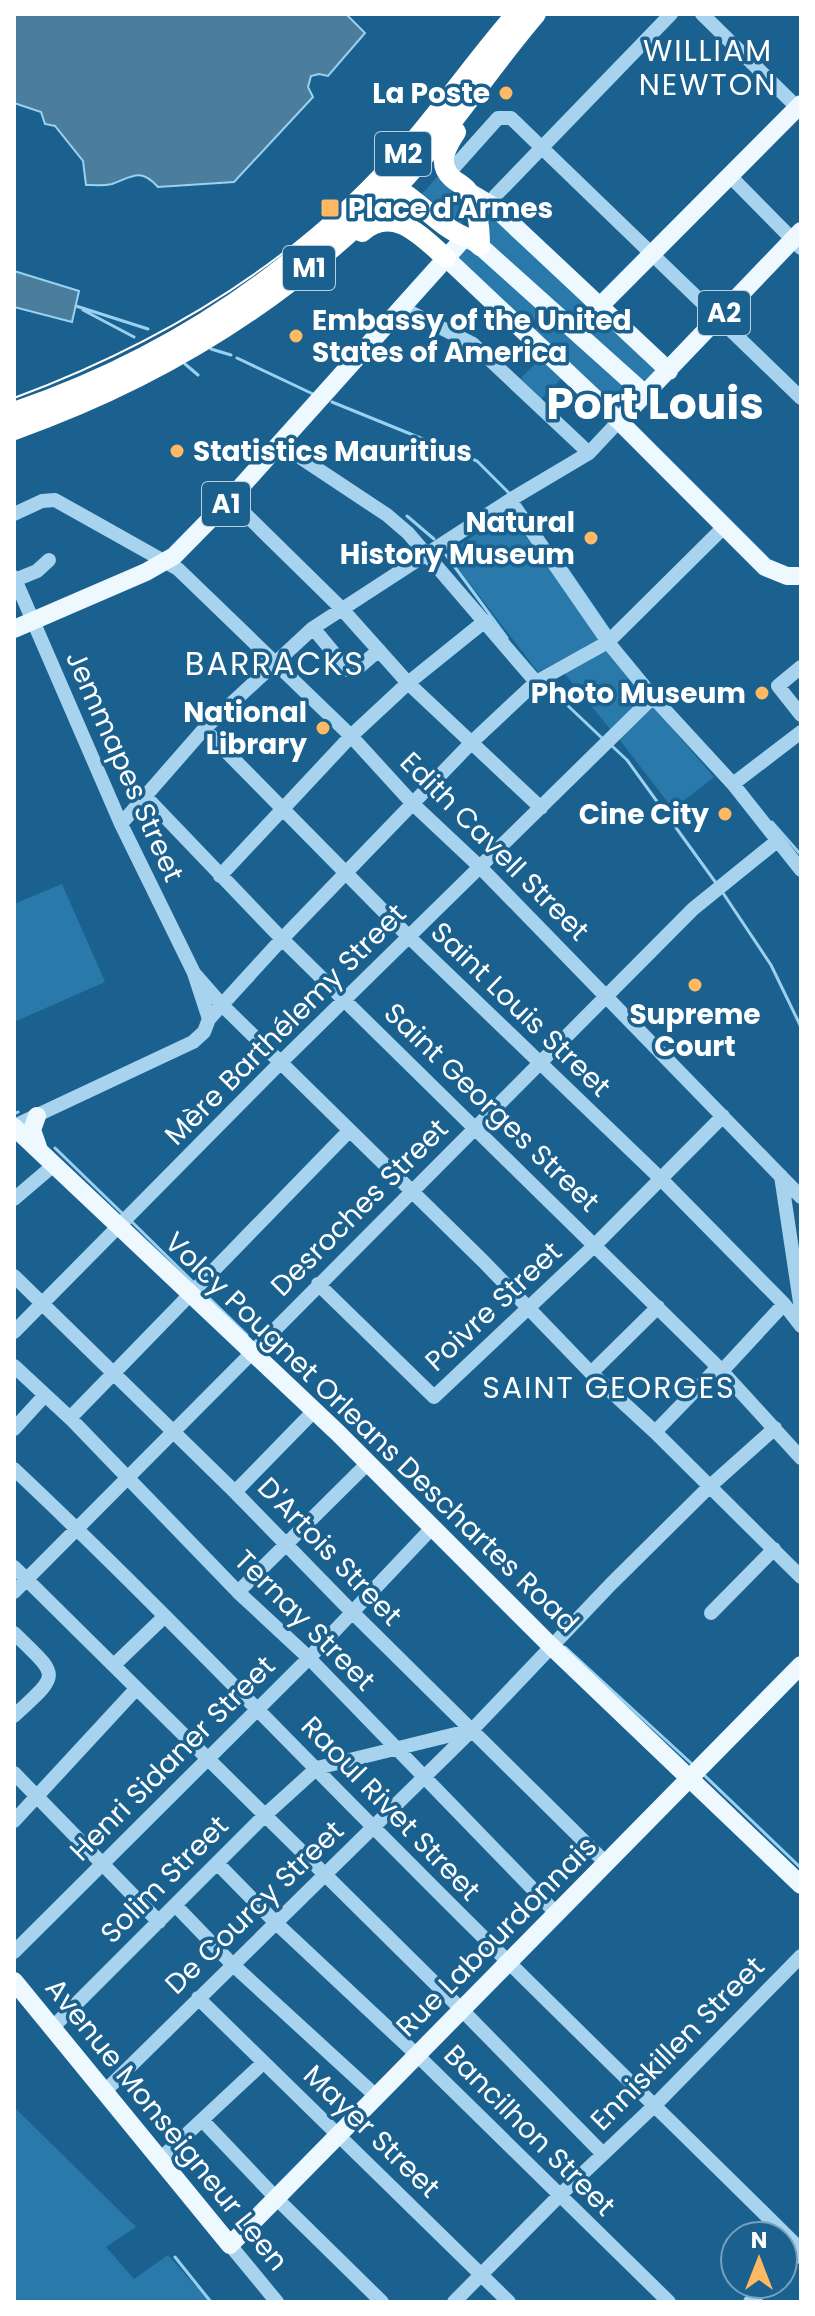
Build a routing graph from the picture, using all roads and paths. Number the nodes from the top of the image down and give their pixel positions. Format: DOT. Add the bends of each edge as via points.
graph roads {
  1 [pos="516,14"];
  2 [pos="536,14"];
  3 [pos="671,14"];
  4 [pos="702,14"];
  5 [pos="477,89"];
  6 [pos="800,107"];
  7 [pos="544,148"];
  8 [pos="448,174"];
  9 [pos="730,176"];
  10 [pos="396,188"];
  11 [pos="489,207"];
  12 [pos="798,239"];
  13 [pos="472,242"];
  14 [pos="652,253"];
  15 [pos="446,258"];
  16 [pos="272,276"];
  17 [pos="300,276"];
  18 [pos="601,305"];
  19 [pos="402,308"];
  20 [pos="550,310"];
  21 [pos="720,318"];
  22 [pos="203,333"];
  23 [pos="526,335"];
  24 [pos="152,363"];
  25 [pos="669,371"];
  26 [pos="645,394"];
  27 [pos="801,398"];
  28 [pos="14,412"];
  29 [pos="619,421"];
  30 [pos="14,430"];
  31 [pos="284,439"];
  32 [pos="589,453"];
  33 [pos="513,498"];
  34 [pos="230,499"];
  35 [pos="14,514"];
  36 [pos="724,527"];
  37 [pos="427,555"];
  38 [pos="49,560"];
  39 [pos="165,561"];
  40 [pos="801,576"];
  41 [pos="14,579"];
  42 [pos="341,608"];
  43 [pos="485,621"];
  44 [pos="32,622"];
  45 [pos="313,628"];
  46 [pos="14,629"];
  47 [pos="608,642"];
  48 [pos="379,650"];
  49 [pos="275,662"];
  50 [pos="801,667"];
  51 [pos="536,682"];
  52 [pos="408,683"];
  53 [pos="653,697"];
  54 [pos="801,715"];
  55 [pos="204,729"];
  56 [pos="801,732"];
  57 [pos="351,736"];
  58 [pos="472,742"];
  59 [pos="736,782"];
  60 [pos="145,796"];
  61 [pos="414,805"];
  62 [pos="541,808"];
  63 [pos="283,809"];
  64 [pos="121,824"];
  65 [pos="777,841"];
  66 [pos="480,867"];
  67 [pos="801,870"];
  68 [pos="347,873"];
  69 [pos="220,876"];
  70 [pos="409,937"];
  71 [pos="282,939"];
  72 [pos="194,973"];
  73 [pos="607,995"];
  74 [pos="346,1000"];
  75 [pos="222,1005"];
  76 [pos="209,1019"];
  77 [pos="281,1062"];
  78 [pos="539,1064"];
  79 [pos="37,1116"];
  80 [pos="723,1116"];
  81 [pos="474,1127"];
  82 [pos="349,1131"];
  83 [pos="17,1133"];
  84 [pos="40,1150"];
  85 [pos="55,1164"];
  86 [pos="781,1175"];
  87 [pos="661,1179"];
  88 [pos="411,1190"];
  89 [pos="801,1197"];
  90 [pos="14,1199"];
  91 [pos="126,1220"];
  92 [pos="595,1245"];
  93 [pos="14,1276"];
  94 [pos="318,1284"];
  95 [pos="196,1288"];
  96 [pos="41,1304"];
  97 [pos="784,1304"];
  98 [pos="658,1307"];
  99 [pos="528,1309"];
  100 [pos="801,1309"];
  101 [pos="801,1326"];
  102 [pos="14,1332"];
  103 [pos="257,1347"];
  104 [pos="14,1366"];
  105 [pos="720,1369"];
  106 [pos="114,1373"];
  107 [pos="591,1373"];
  108 [pos="45,1395"];
  109 [pos="314,1411"];
  110 [pos="70,1418"];
  111 [pos="775,1428"];
  112 [pos="14,1429"];
  113 [pos="655,1432"];
  114 [pos="175,1433"];
  115 [pos="801,1458"];
  116 [pos="367,1464"];
  117 [pos="14,1469"];
  118 [pos="127,1479"];
  119 [pos="709,1487"];
  120 [pos="235,1492"];
  121 [pos="77,1529"];
  122 [pos="431,1529"];
  123 [pos="288,1545"];
  124 [pos="774,1549"];
  125 [pos="14,1567"];
  126 [pos="801,1577"];
  127 [pos="27,1580"];
  128 [pos="14,1592"];
  129 [pos="238,1592"];
  130 [pos="351,1611"];
  131 [pos="711,1613"];
  132 [pos="165,1616"];
  133 [pos="14,1633"];
  134 [pos="555,1642"];
  135 [pos="309,1658"];
  136 [pos="114,1665"];
  137 [pos="801,1665"];
  138 [pos="136,1689"];
  139 [pos="256,1709"];
  140 [pos="14,1716"];
  141 [pos="473,1729"];
  142 [pos="396,1747"];
  143 [pos="206,1759"];
  144 [pos="317,1768"];
  145 [pos="14,1773"];
  146 [pos="423,1777"];
  147 [pos="690,1778"];
  148 [pos="37,1796"];
  149 [pos="264,1816"];
  150 [pos="14,1821"];
  151 [pos="373,1828"];
  152 [pos="217,1863"];
  153 [pos="607,1864"];
  154 [pos="102,1865"];
  155 [pos="322,1875"];
  156 [pos="801,1885"];
  157 [pos="175,1905"];
  158 [pos="557,1914"];
  159 [pos="159,1922"];
  160 [pos="275,1922"];
  161 [pos="14,1952"];
  162 [pos="801,1956"];
  163 [pos="507,1963"];
  164 [pos="232,1964"];
  165 [pos="14,1981"];
  166 [pos="198,1998"];
  167 [pos="462,2010"];
  168 [pos="51,2029"];
  169 [pos="417,2055"];
  170 [pos="263,2063"];
  171 [pos="104,2092"];
  172 [pos="376,2096"];
  173 [pos="657,2106"];
  174 [pos="202,2120"];
  175 [pos="338,2134"];
  176 [pos="603,2154"];
  177 [pos="159,2160"];
  178 [pos="559,2196"];
  179 [pos="276,2198"];
  180 [pos="230,2245"];
  181 [pos="801,2251"];
  182 [pos="482,2274"];
  183 [pos="277,2302"];
  184 [pos="382,2302"];
  185 [pos="454,2302"];
  186 [pos="509,2302"];
  187 [pos="669,2302"];
  1 -- 16 [label="highway, M2" via="392,167"];
  2 -- 5 [label="highway"];
  3 -- 7 [label="street"];
  4 -- 6 [label="street"];
  5 -- 8 [label="highway" via="444,154"];
  5 -- 10 [label="highway, M1"];
  6 -- 9 [label="main road"];
  7 -- 8 [label="street" via="511,118 498,118"];
  7 -- 11 [label="street"];
  7 -- 14 [label="street"];
  8 -- 11 [label="highway"];
  9 -- 12 [label="street"];
  9 -- 14 [label="main road"];
  10 -- 13 [label="highway"];
  10 -- 16 [label="highway" via="367,203 308,257"];
  10 -- 17 [label="highway, M1"];
  11 -- 13 [label="highway"];
  11 -- 18 [label="main road"];
  12 -- 21 [label="main road, A2"];
  13 -- 15 [label="main road, A1"];
  13 -- 20 [label="main road"];
  14 -- 18 [label="main road"];
  14 -- 21 [label="street"];
  15 -- 17 [label="highway" via="407,227 381,220"];
  15 -- 19 [label="main road, A1"];
  15 -- 23 [label="main road"];
  16 -- 22 [label="highway, M1"];
  17 -- 22 [label="highway, M1"];
  18 -- 25 [label="main road"];
  19 -- 31 [label="main road, A1"];
  19 -- 32 [label="street" via="473,344"];
  20 -- 23 [label="main road"];
  20 -- 26 [label="main road"];
  21 -- 25 [label="main road, A2"];
  21 -- 27 [label="street"];
  22 -- 24 [label="highway, M1"];
  23 -- 29 [label="main road"];
  24 -- 28 [label="highway, M1"];
  24 -- 30 [label="highway, M1" via="111,392"];
  25 -- 26 [label="main road, A2"];
  26 -- 29 [label="main road"];
  29 -- 32 [label="street"];
  29 -- 36 [label="main road"];
  31 -- 34 [label="main road, A1"];
  31 -- 37 [label="street" via="387,515"];
  32 -- 33 [label="street"];
  33 -- 37 [label="street"];
  33 -- 47 [label="street"];
  34 -- 39 [label="main road, A1"];
  34 -- 42 [label="street"];
  35 -- 39 [label="street, Edith Cavell Street" via="55,500"];
  36 -- 40 [label="main road" via="765,567"];
  36 -- 47 [label="street"];
  37 -- 42 [label="street"];
  37 -- 43 [label="street"];
  38 -- 41 [label="street"];
  39 -- 44 [label="main road, A1"];
  39 -- 49 [label="street, Edith Cavell Street"];
  41 -- 44 [label="street, Jemmapes Street"];
  42 -- 45 [label="street"];
  42 -- 48 [label="street"];
  43 -- 51 [label="street"];
  43 -- 52 [label="street"];
  44 -- 46 [label="main road, A1"];
  44 -- 64 [label="street, Jemmapes Street"];
  45 -- 48 [label="street" via="348,670"];
  45 -- 49 [label="street"];
  47 -- 51 [label="street"];
  47 -- 53 [label="street"];
  48 -- 52 [label="street"];
  49 -- 55 [label="street"];
  49 -- 57 [label="street, Edith Cavell Street"];
  50 -- 54 [label="street" via="778,686"];
  51 -- 58 [label="street"];
  52 -- 57 [label="street"];
  52 -- 58 [label="street"];
  53 -- 59 [label="street"];
  53 -- 62 [label="street, Mère Barthélemy Street"];
  55 -- 60 [label="street"];
  55 -- 63 [label="street, Saint Louis Street"];
  56 -- 59 [label="street"];
  57 -- 61 [label="street, Edith Cavell Street"];
  57 -- 63 [label="street"];
  58 -- 61 [label="street"];
  58 -- 62 [label="street"];
  59 -- 65 [label="street"];
  60 -- 64 [label="street"];
  60 -- 69 [label="street, Saint Georges Street"];
  61 -- 66 [label="street, Edith Cavell Street"];
  61 -- 68 [label="street"];
  62 -- 66 [label="street, Mère Barthélemy Street"];
  63 -- 68 [label="street, Saint Louis Street"];
  63 -- 69 [label="street"];
  64 -- 72 [label="street, Jemmapes Street"];
  65 -- 67 [label="street"];
  65 -- 73 [label="street, Desroches Street" via="708,895"];
  66 -- 70 [label="street, Mère Barthélemy Street"];
  66 -- 73 [label="street, Edith Cavell Street"];
  68 -- 70 [label="street, Saint Louis Street"];
  68 -- 71 [label="street"];
  69 -- 71 [label="street, Saint Georges Street"];
  70 -- 74 [label="street, Mère Barthélemy Street"];
  70 -- 78 [label="street, Saint Louis Street"];
  71 -- 74 [label="street, Saint Georges Street"];
  71 -- 75 [label="street"];
  72 -- 75 [label="street, Jemmapes Street"];
  72 -- 76 [label="street, Jemmapes Street"];
  73 -- 78 [label="street, Desroches Street"];
  73 -- 80 [label="street, Edith Cavell Street"];
  74 -- 77 [label="street, Mère Barthélemy Street"];
  74 -- 81 [label="street, Saint Georges Street"];
  75 -- 76 [label="street"];
  75 -- 77 [label="street, Jemmapes Street"];
  76 -- 79 [label="street" via="193,1042"];
  77 -- 82 [label="street, Jemmapes Street"];
  77 -- 91 [label="street, Mère Barthélemy Street"];
  78 -- 81 [label="street, Desroches Street"];
  78 -- 87 [label="street, Saint Louis Street"];
  79 -- 83 [label="street"];
  79 -- 84 [label="main road" via="32,1130"];
  80 -- 86 [label="street, Edith Cavell Street"];
  80 -- 87 [label="street, Poivre Street"];
  81 -- 88 [label="street, Desroches Street"];
  81 -- 92 [label="street, Saint Georges Street"];
  82 -- 88 [label="street, Jemmapes Street"];
  82 -- 95 [label="street"];
  83 -- 84 [label="main road, Volcy Pougnet Orleans Deschartes Road"];
  84 -- 85 [label="main road, Volcy Pougnet Orleans Deschartes Road"];
  85 -- 90 [label="street"];
  85 -- 91 [label="main road, Volcy Pougnet Orleans Deschartes Road"];
  86 -- 89 [label="street, Edith Cavell Street"];
  86 -- 100 [label="street"];
  87 -- 92 [label="street, Poivre Street"];
  87 -- 97 [label="street, Saint Louis Street"];
  88 -- 94 [label="street, Desroches Street"];
  88 -- 99 [label="street, Jemmapes Street"];
  91 -- 95 [label="main road, Volcy Pougnet Orleans Deschartes Road"];
  91 -- 96 [label="street, Mère Barthélemy Street"];
  92 -- 98 [label="street, Saint Georges Street"];
  92 -- 99 [label="street, Poivre Street"];
  93 -- 96 [label="street, D'Artois Street"];
  94 -- 99 [label="street, Poivre Street" via="434,1397"];
  94 -- 103 [label="street, Desroches Street"];
  95 -- 103 [label="main road, Volcy Pougnet Orleans Deschartes Road"];
  95 -- 106 [label="street"];
  96 -- 102 [label="street, Mère Barthélemy Street"];
  96 -- 106 [label="street, D'Artois Street"];
  97 -- 101 [label="street, Saint Louis Street"];
  97 -- 105 [label="street"];
  98 -- 105 [label="street, Saint Georges Street"];
  98 -- 107 [label="street"];
  99 -- 107 [label="street, Jemmapes Street"];
  103 -- 109 [label="main road, Volcy Pougnet Orleans Deschartes Road"];
  103 -- 114 [label="street, Desroches Street"];
  104 -- 108 [label="street, Ternay Street"];
  105 -- 111 [label="street, Saint Georges Street"];
  105 -- 113 [label="street"];
  106 -- 110 [label="street"];
  106 -- 114 [label="street, D'Artois Street"];
  107 -- 113 [label="street, Jemmapes Street"];
  108 -- 110 [label="street, Ternay Street"];
  108 -- 112 [label="street"];
  109 -- 116 [label="main road, Volcy Pougnet Orleans Deschartes Road"];
  109 -- 120 [label="street"];
  110 -- 118 [label="street, Ternay Street"];
  111 -- 115 [label="street, Saint Georges Street"];
  111 -- 119 [label="street, De Courcy Street"];
  113 -- 119 [label="street, Jemmapes Street"];
  114 -- 118 [label="street, Desroches Street"];
  114 -- 120 [label="street, D'Artois Street"];
  116 -- 122 [label="main road, Volcy Pougnet Orleans Deschartes Road"];
  116 -- 123 [label="street"];
  117 -- 121 [label="street, Raoul Rivet Street"];
  118 -- 121 [label="street, Desroches Street"];
  118 -- 129 [label="street, Ternay Street"];
  119 -- 124 [label="street, Jemmapes Street"];
  119 -- 134 [label="street, De Courcy Street"];
  120 -- 123 [label="street, D'Artois Street"];
  121 -- 127 [label="street, Desroches Street"];
  121 -- 132 [label="street, Raoul Rivet Street"];
  122 -- 130 [label="street, Henri Sidaner Street"];
  122 -- 134 [label="main road, Volcy Pougnet Orleans Deschartes Road"];
  123 -- 129 [label="street"];
  123 -- 130 [label="street, D'Artois Street"];
  124 -- 126 [label="street, Jemmapes Street"];
  124 -- 131 [label="street"];
  125 -- 127 [label="street"];
  127 -- 128 [label="street, Desroches Street"];
  127 -- 136 [label="street"];
  129 -- 135 [label="street, Ternay Street"];
  130 -- 135 [label="street, Henri Sidaner Street"];
  130 -- 141 [label="street, D'Artois Street"];
  132 -- 136 [label="street"];
  132 -- 139 [label="street, Raoul Rivet Street"];
  133 -- 140 [label="street" via="49,1667 51,1676"];
  134 -- 141 [label="street, De Courcy Street"];
  134 -- 147 [label="main road, Volcy Pougnet Orleans Deschartes Road"];
  135 -- 139 [label="street, Henri Sidaner Street"];
  135 -- 142 [label="street, Ternay Street"];
  136 -- 138 [label="street"];
  137 -- 147 [label="main road, Rue Labourdonnais"];
  138 -- 143 [label="street"];
  138 -- 148 [label="street"];
  139 -- 143 [label="street, Henri Sidaner Street"];
  139 -- 144 [label="street, Raoul Rivet Street"];
  141 -- 142 [label="street"];
  141 -- 146 [label="street, De Courcy Street"];
  141 -- 153 [label="street, D'Artois Street"];
  142 -- 144 [label="street"];
  142 -- 146 [label="street, Ternay Street"];
  143 -- 149 [label="street"];
  143 -- 154 [label="street, Henri Sidaner Street"];
  144 -- 149 [label="street, Solim Street"];
  144 -- 151 [label="street, Raoul Rivet Street"];
  145 -- 148 [label="street"];
  146 -- 151 [label="street, De Courcy Street"];
  146 -- 158 [label="street, Ternay Street"];
  147 -- 153 [label="main road, Rue Labourdonnais"];
  147 -- 156 [label="main road, Volcy Pougnet Orleans Deschartes Road"];
  148 -- 150 [label="street"];
  148 -- 154 [label="street"];
  149 -- 152 [label="street, Solim Street"];
  149 -- 155 [label="street"];
  151 -- 155 [label="street, De Courcy Street"];
  151 -- 163 [label="street, Raoul Rivet Street"];
  152 -- 157 [label="street, Solim Street"];
  152 -- 160 [label="street, Bancilhon Street"];
  153 -- 158 [label="main road, Rue Labourdonnais"];
  154 -- 159 [label="street"];
  154 -- 161 [label="street, Henri Sidaner Street"];
  155 -- 160 [label="street, De Courcy Street"];
  155 -- 167 [label="street"];
  157 -- 159 [label="street, Solim Street"];
  157 -- 164 [label="street"];
  158 -- 163 [label="main road, Rue Labourdonnais"];
  159 -- 168 [label="street, Solim Street"];
  160 -- 164 [label="street, De Courcy Street"];
  160 -- 169 [label="street, Bancilhon Street"];
  162 -- 173 [label="street, Enniskillen Street"];
  163 -- 167 [label="main road, Rue Labourdonnais"];
  163 -- 173 [label="street, Raoul Rivet Street"];
  164 -- 166 [label="street, De Courcy Street"];
  164 -- 172 [label="street"];
  165 -- 168 [label="main road, Avenue Monseigneur Leen"];
  166 -- 170 [label="street, Mayer Street"];
  166 -- 171 [label="street, De Courcy Street"];
  167 -- 169 [label="main road, Rue Labourdonnais"];
  167 -- 176 [label="street"];
  168 -- 171 [label="main road, Avenue Monseigneur Leen"];
  169 -- 172 [label="main road, Rue Labourdonnais"];
  169 -- 178 [label="street, Bancilhon Street"];
  170 -- 174 [label="street"];
  170 -- 175 [label="street, Mayer Street"];
  171 -- 177 [label="main road, Avenue Monseigneur Leen"];
  172 -- 175 [label="main road, Rue Labourdonnais"];
  173 -- 176 [label="street, Enniskillen Street"];
  173 -- 181 [label="street, Raoul Rivet Street"];
  174 -- 177 [label="street"];
  174 -- 179 [label="street"];
  175 -- 179 [label="main road, Rue Labourdonnais"];
  175 -- 182 [label="street, Mayer Street"];
  176 -- 178 [label="street, Enniskillen Street"];
  177 -- 180 [label="main road, Avenue Monseigneur Leen"];
  178 -- 182 [label="street, Enniskillen Street"];
  178 -- 187 [label="street, Bancilhon Street"];
  179 -- 180 [label="main road, Rue Labourdonnais"];
  179 -- 184 [label="street"];
  180 -- 183 [label="street, Avenue Monseigneur Leen"];
  182 -- 185 [label="street, Enniskillen Street"];
  182 -- 186 [label="street, Mayer Street"];
}
